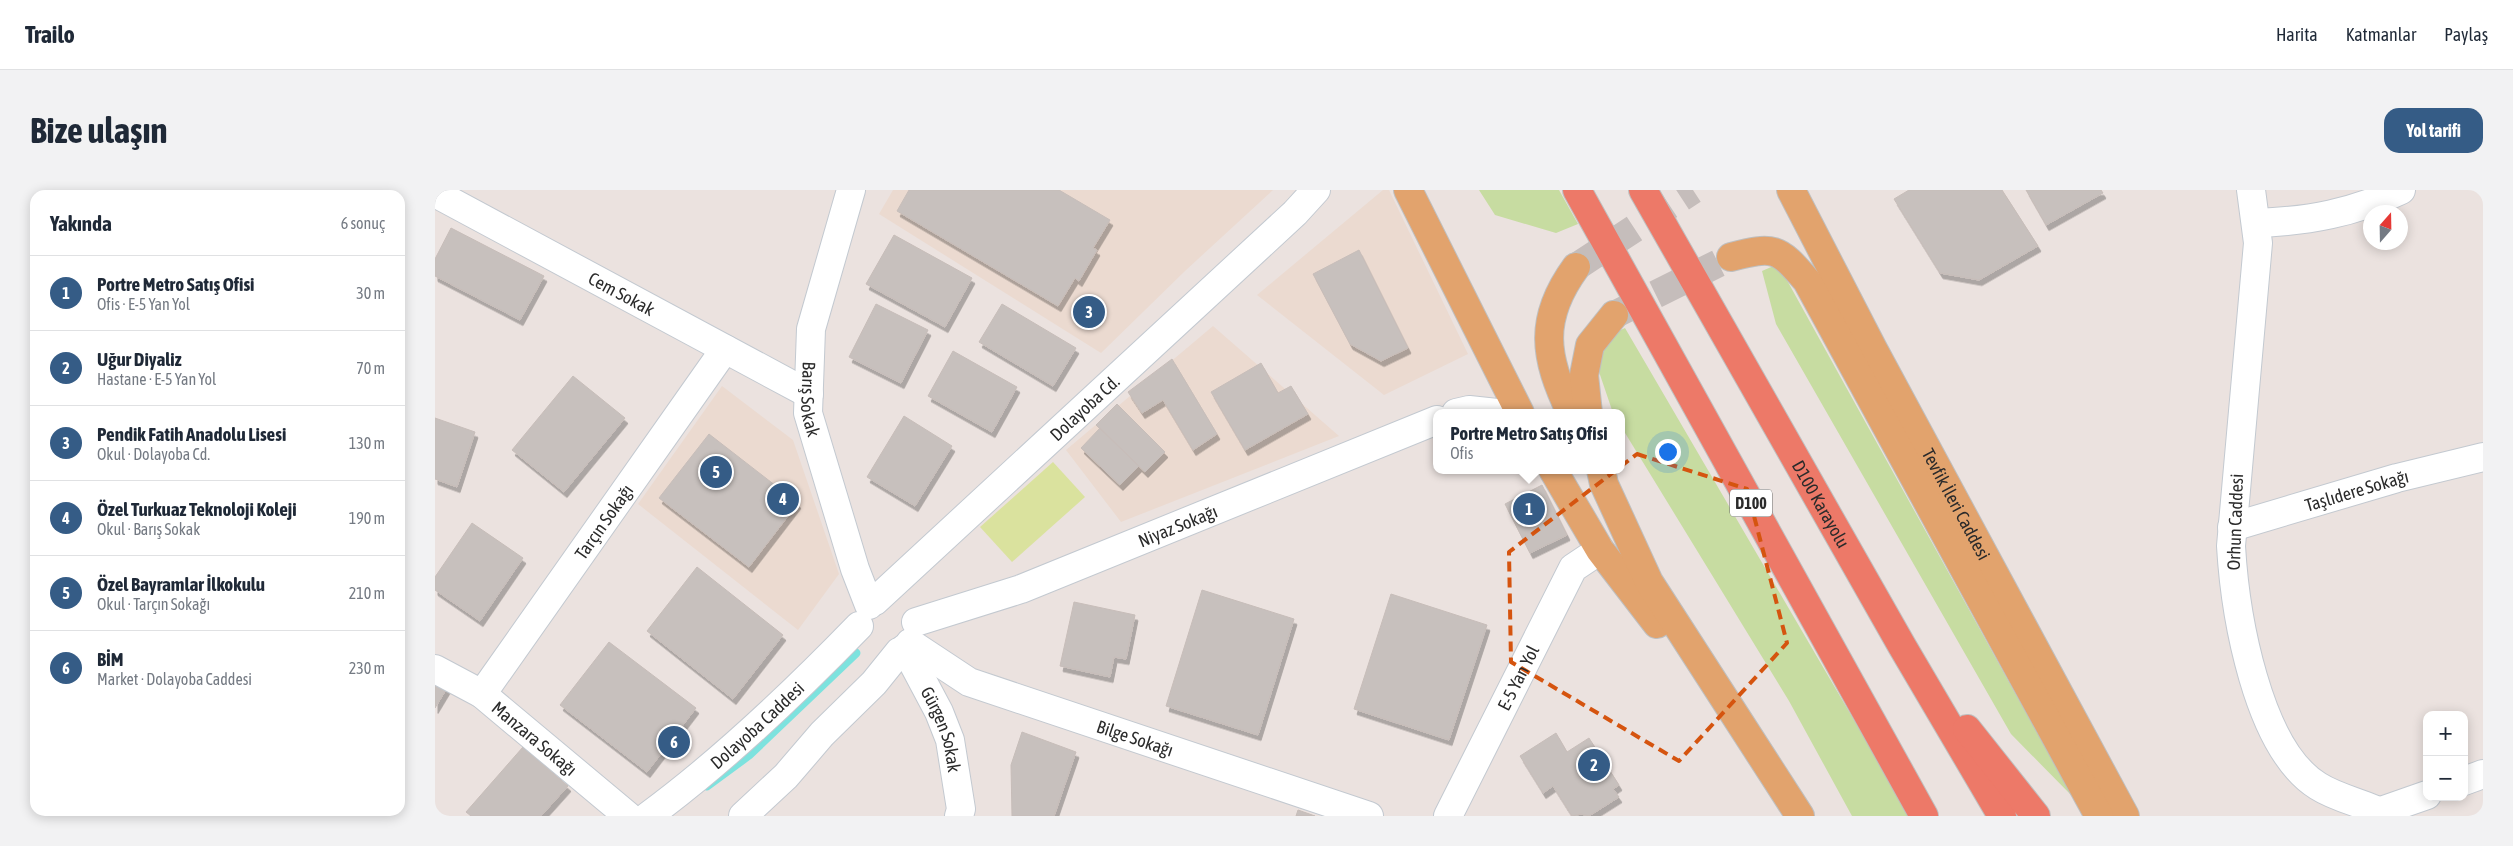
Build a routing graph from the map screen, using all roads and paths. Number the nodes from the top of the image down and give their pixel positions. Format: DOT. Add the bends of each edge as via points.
graph roads {
  1 [pos="851,190"];
  2 [pos="1316,190"];
  3 [pos="1408,190"];
  4 [pos="1577,190"];
  5 [pos="1643,190"];
  6 [pos="1791,190"];
  7 [pos="2251,190"];
  8 [pos="2401,190"];
  9 [pos="435,193"];
  10 [pos="2257,223"];
  11 [pos="1731,257"];
  12 [pos="1576,267"];
  13 [pos="1614,315"];
  14 [pos="725,349"];
  15 [pos="809,394"];
  16 [pos="1518,409"];
  17 [pos="1569,409"];
  18 [pos="1587,409"];
  19 [pos="1433,422"];
  20 [pos="2483,457"];
  21 [pos="1555,474"];
  22 [pos="1601,475"];
  23 [pos="2232,527"];
  24 [pos="1600,550"];
  25 [pos="868,611"];
  26 [pos="908,641"];
  27 [pos="1902,646"];
  28 [pos="435,669"];
  29 [pos="482,694"];
  30 [pos="2483,774"];
  31 [pos="2468,780"];
  32 [pos="1779,784"];
  33 [pos="2423,797"];
  34 [pos="2378,814"];
  35 [pos="628,816"];
  36 [pos="649,816"];
  37 [pos="743,816"];
  38 [pos="959,816"];
  39 [pos="1369,816"];
  40 [pos="1448,816"];
  41 [pos="1800,816"];
  42 [pos="1924,816"];
  43 [pos="2002,816"];
  44 [pos="2036,816"];
  45 [pos="2099,816"];
  46 [pos="2125,816"];
  1 -- 15 [label="street, Barış Sokak" via="811,330"];
  2 -- 25 [label="street, Dolayoba Cd."];
  3 -- 16 [label="main road"];
  4 -- 42 [label="highway, D100"];
  5 -- 27 [label="highway, D100 Karayolu"];
  6 -- 46 [label="main road, Tevfik İleri Caddesi" via="1873,349"];
  7 -- 10 [label="street, Orhun Caddesi"];
  8 -- 10 [label="street" via="2380,200 2300,222"];
  9 -- 14 [label="street, Cem Sokak"];
  10 -- 23 [label="street, Orhun Caddesi" via="2256,284"];
  11 -- 45 [label="main road" via="1761,249 1785,256 1807,281"];
  12 -- 17 [label="main road" via="1562,286 1551,310 1549,352"];
  13 -- 18 [label="main road" via="1590,345 1583,375"];
  14 -- 15 [label="street, Cem Sokak"];
  14 -- 29 [label="street, Tarçın Sokağı"];
  15 -- 25 [label="street, Barış Sokak" via="808,413"];
  19 -- 26 [label="street, Niyaz Sokağı" via="1021,590"];
  20 -- 23 [label="street, Taşlıdere Sokağı" via="2397,478"];
  21 -- 24 [label="main road"];
  22 -- 32 [label="main road" via="1649,582"];
  23 -- 34 [label="street, Orhun Caddesi" via="2233,582 2240,620 2263,708 2275,738 2295,766 2317,785"];
  24 -- 32 [label="main road"];
  24 -- 40 [label="street, E-5 Yan Yol" via="1573,568"];
  25 -- 26 [label="street" via="861,635 873,649 881,653"];
  25 -- 26 [label="street" via="883,598 900,601 913,614"];
  25 -- 36 [label="street, Dolayoba Caddesi" via="827,659 722,756"];
  26 -- 37 [label="street" via="875,683"];
  26 -- 38 [label="street, Gürgen Sokak" via="950,740 961,810"];
  26 -- 39 [label="street, Bilge Sokağı" via="969,682"];
  27 -- 43 [label="highway, D100 Karayolu"];
  27 -- 44 [label="highway"];
  28 -- 29 [label="street, Manzara Sokağı"];
  29 -- 35 [label="street, Manzara Sokağı"];
  30 -- 31 [label="street"];
  32 -- 41 [label="main road"];
  33 -- 34 [label="street"];
}
